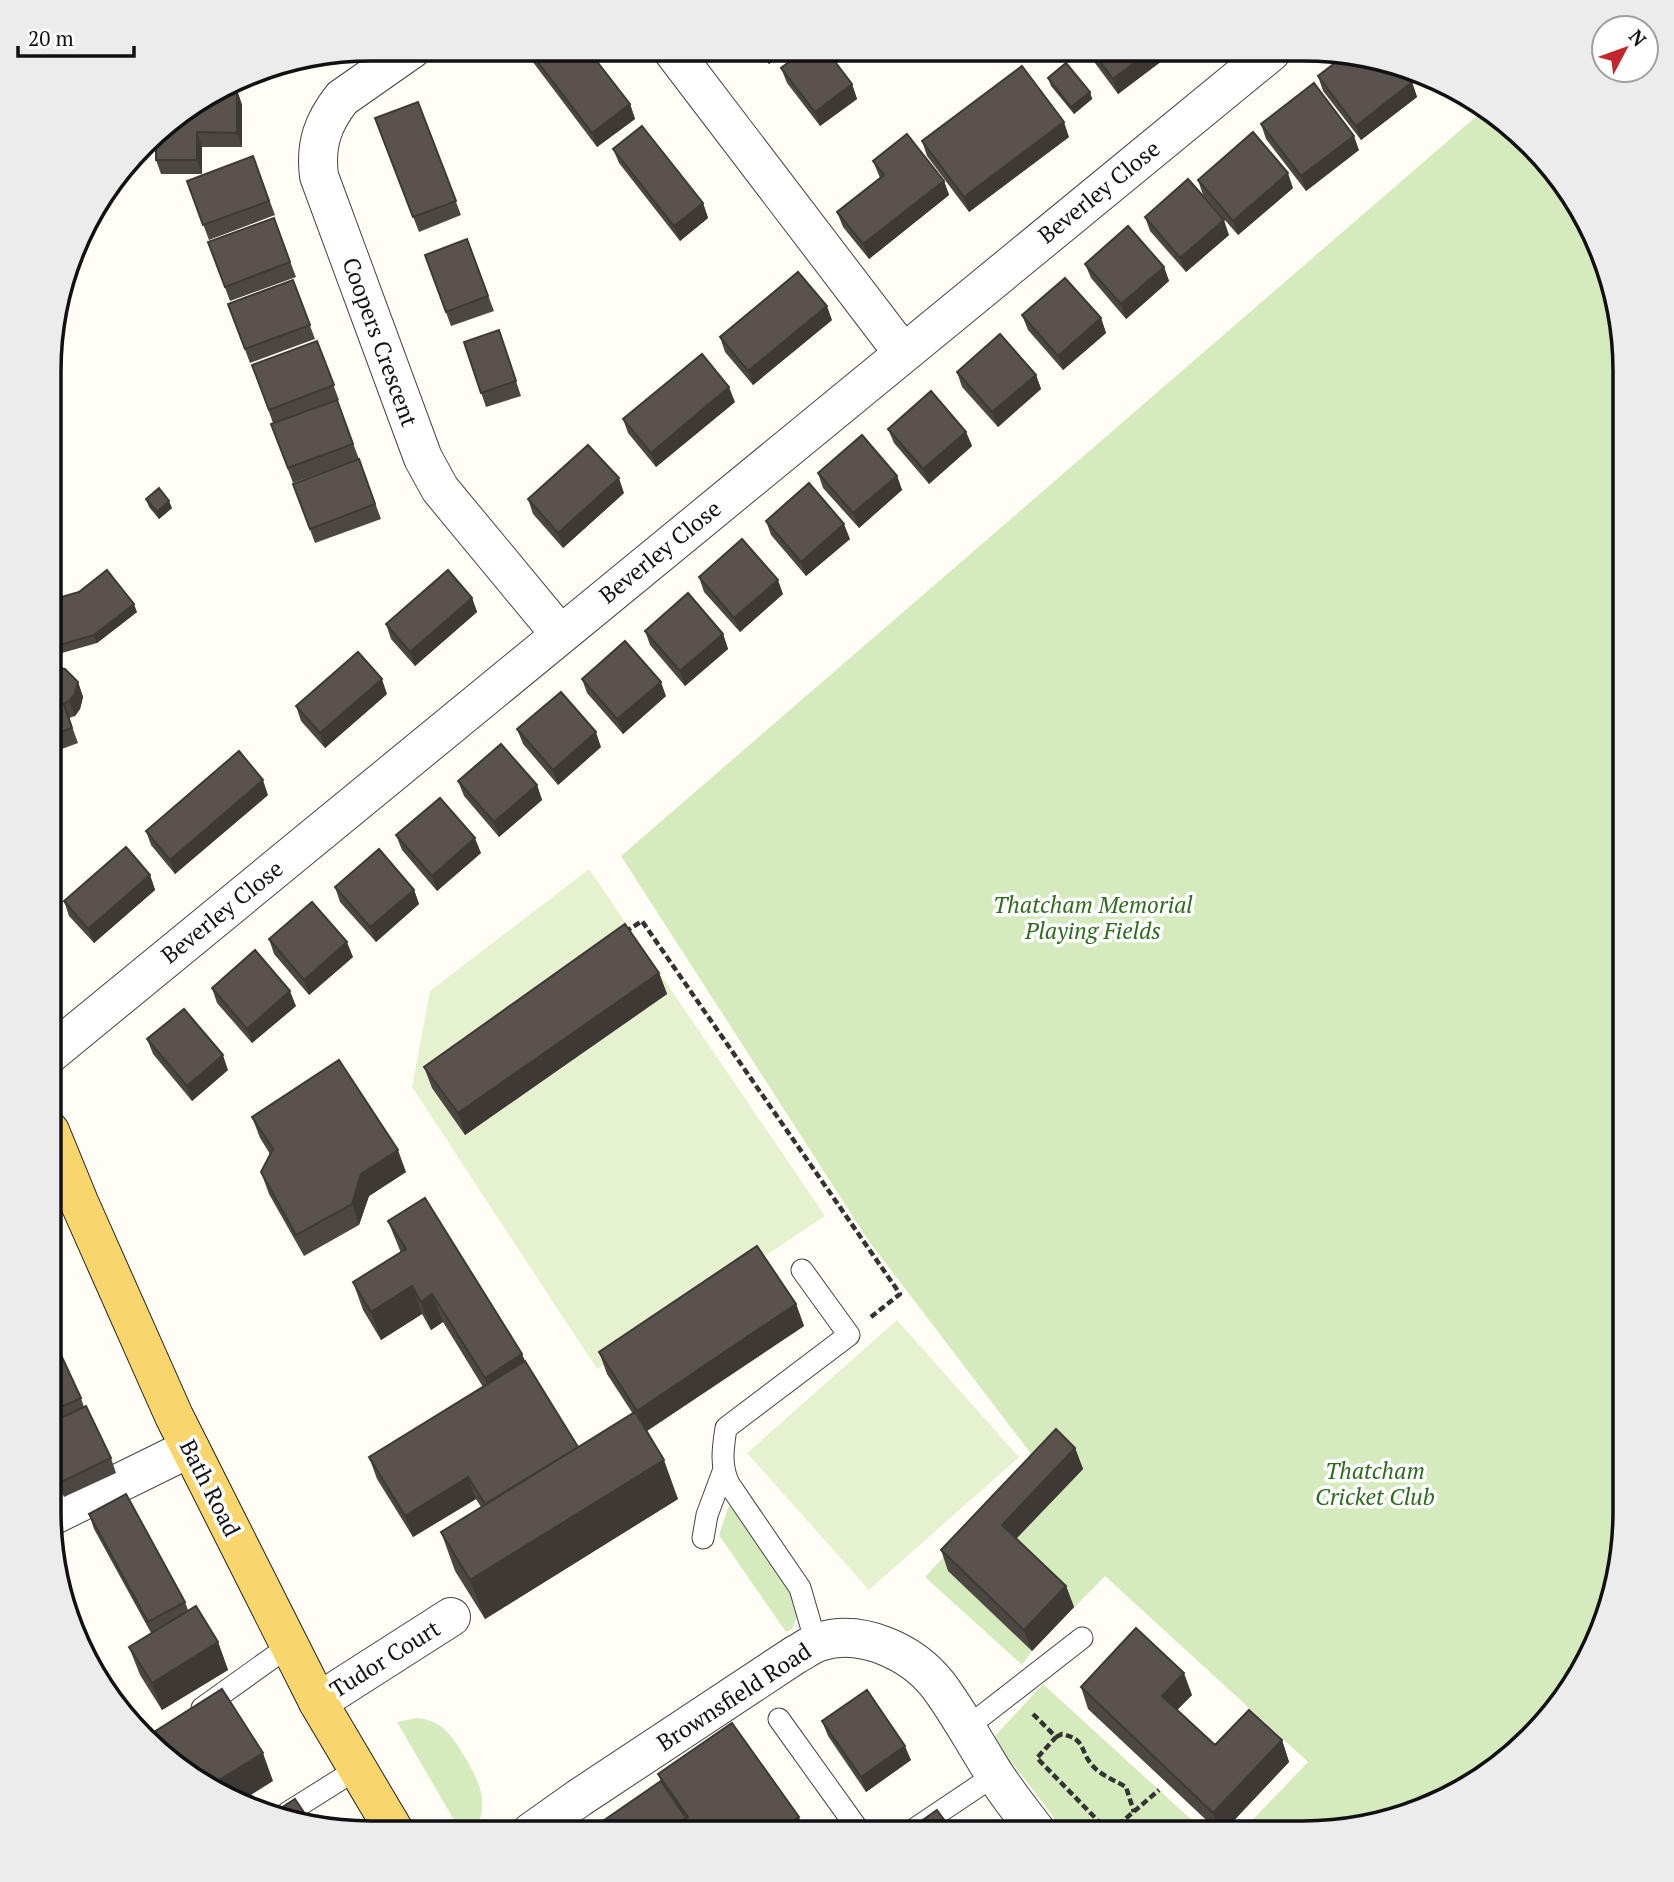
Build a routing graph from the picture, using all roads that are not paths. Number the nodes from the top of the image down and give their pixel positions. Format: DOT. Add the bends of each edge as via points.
graph roads {
  1 [pos="395,61"];
  2 [pos="680,61"];
  3 [pos="1258,61"];
  4 [pos="903,353"];
  5 [pos="560,634"];
  6 [pos="61,1045"];
  7 [pos="61,1157"];
  8 [pos="802,1270"];
  9 [pos="190,1448"];
  10 [pos="723,1472"];
  11 [pos="61,1512"];
  12 [pos="703,1538"];
  13 [pos="452,1617"];
  14 [pos="1082,1638"];
  15 [pos="816,1643"];
  16 [pos="289,1646"];
  17 [pos="318,1702"];
  18 [pos="190,1717"];
  19 [pos="779,1719"];
  20 [pos="965,1729"];
  21 [pos="357,1769"];
  22 [pos="995,1775"];
  23 [pos="292,1810"];
  24 [pos="389,1821"];
  25 [pos="547,1821"];
  26 [pos="852,1821"];
  27 [pos="926,1821"];
  28 [pos="1029,1821"];
  1 -- 5 [label="street, Coopers Crescent" via="334,108 320,133 319,176 423,458 440,489"];
  2 -- 4 [label="street"];
  3 -- 4 [label="street, Beverley Close"];
  4 -- 5 [label="street, Beverley Close"];
  5 -- 6 [label="street, Beverley Close"];
  7 -- 9 [label="main road, Bath Road" via="150,1368"];
  8 -- 10 [label="lane" via="849,1335 726,1428"];
  9 -- 11 [label="street"];
  9 -- 16 [label="main road, Bath Road"];
  10 -- 12 [label="lane"];
  10 -- 15 [label="lane" via="800,1588"];
  13 -- 17 [label="street, Tudor Court"];
  14 -- 20 [label="lane"];
  15 -- 20 [label="street, Brownsfield Road" via="849,1638 896,1651 938,1685"];
  15 -- 25 [label="street, Brownsfield Road"];
  16 -- 17 [label="main road, Bath Road"];
  16 -- 18 [label="lane"];
  17 -- 21 [label="main road, Bath Road"];
  19 -- 26 [label="lane"];
  20 -- 22 [label="street, Brownsfield Road"];
  21 -- 23 [label="lane"];
  21 -- 24 [label="main road, Bath Road"];
  22 -- 27 [label="lane"];
  22 -- 28 [label="street, Brownsfield Road"];
}
